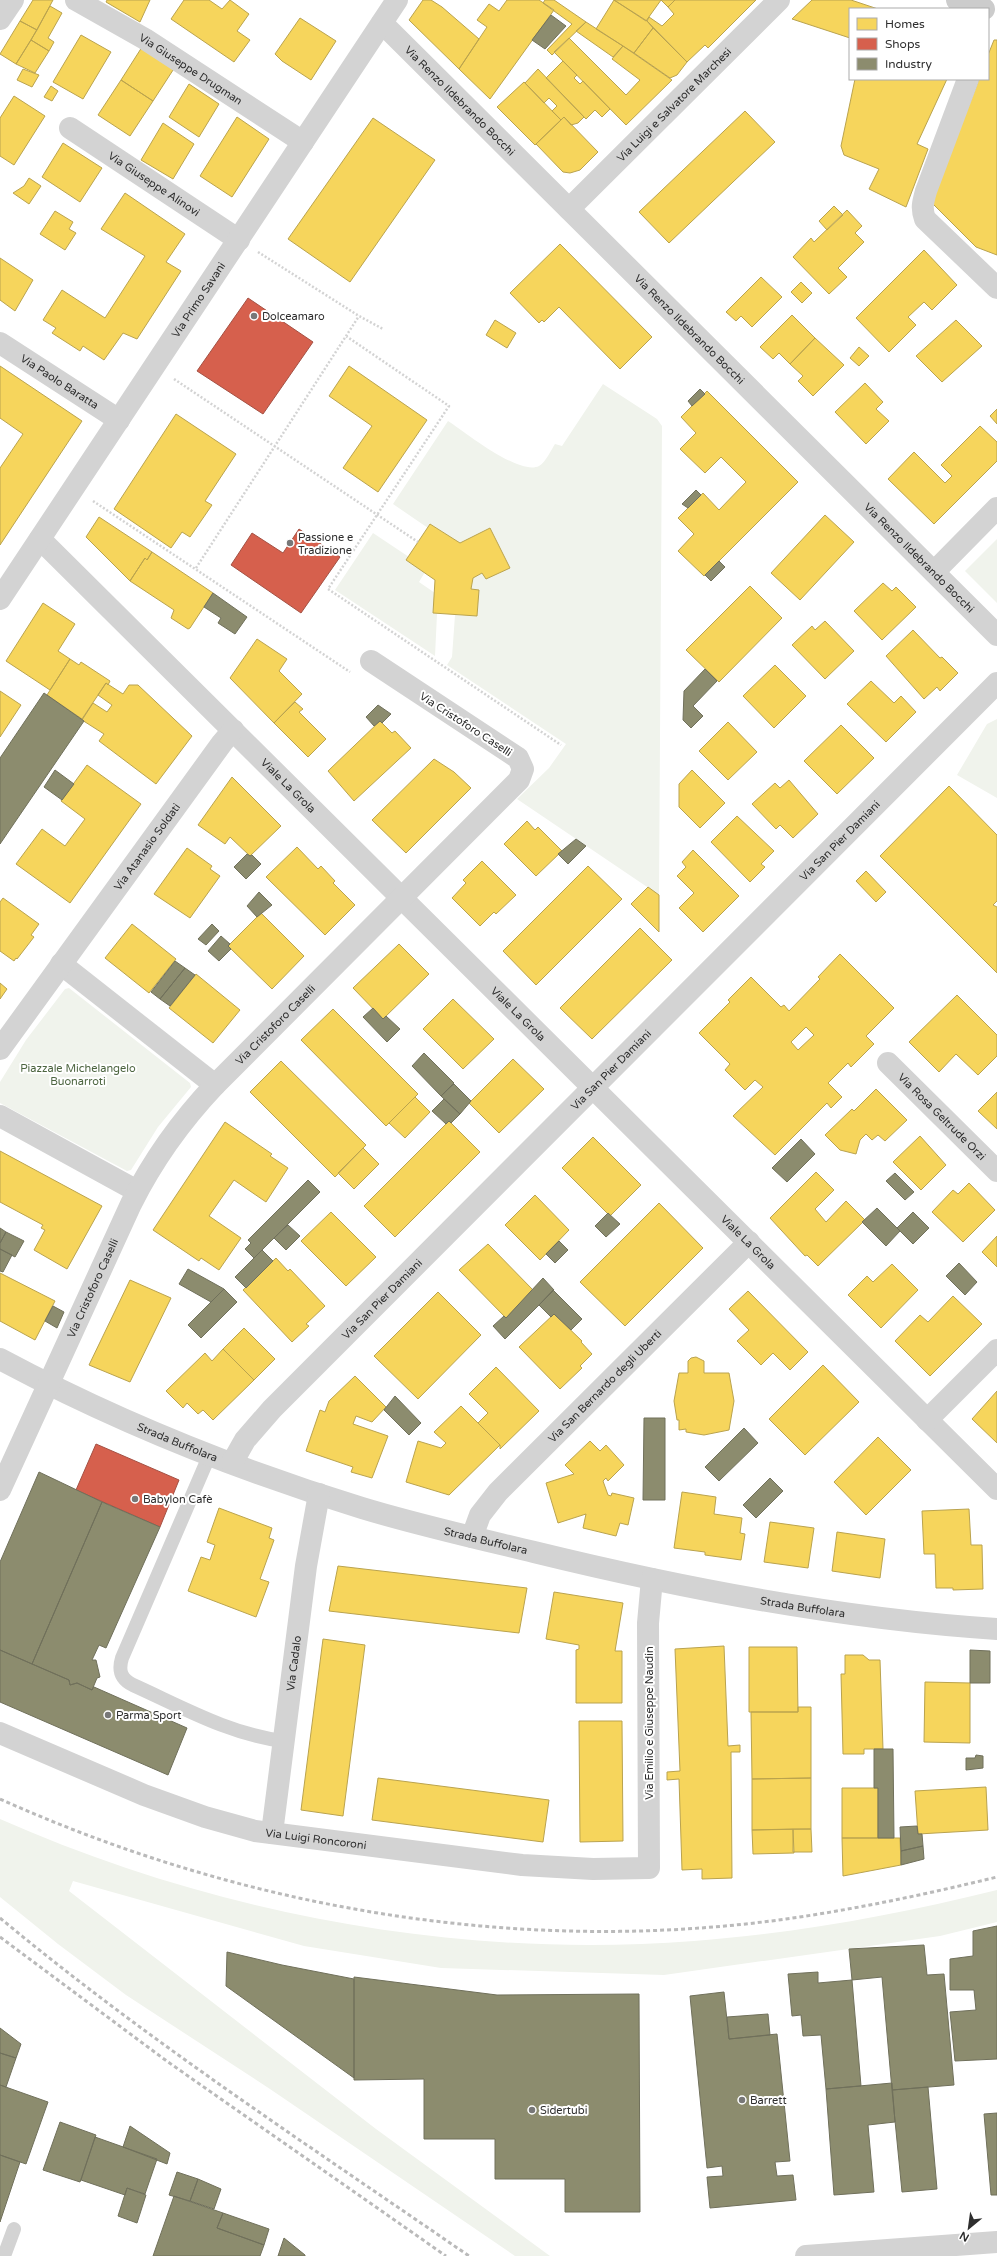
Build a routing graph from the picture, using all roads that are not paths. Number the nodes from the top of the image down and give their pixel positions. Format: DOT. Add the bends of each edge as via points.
graph roads {
  1 [pos="13,0"];
  2 [pos="76,0"];
  3 [pos="397,0"];
  4 [pos="780,0"];
  5 [pos="957,0"];
  6 [pos="978,8"];
  7 [pos="0,19"];
  8 [pos="382,22"];
  9 [pos="968,80"];
  10 [pos="70,128"];
  11 [pos="303,142"];
  12 [pos="569,209"];
  13 [pos="238,240"];
  14 [pos="997,288"];
  15 [pos="0,343"];
  16 [pos="119,420"];
  17 [pos="997,508"];
  18 [pos="40,539"];
  19 [pos="934,572"];
  20 [pos="0,600"];
  21 [pos="997,635"];
  22 [pos="371,661"];
  23 [pos="997,683"];
  24 [pos="233,730"];
  25 [pos="402,898"];
  26 [pos="61,964"];
  27 [pos="0,1049"];
  28 [pos="888,1062"];
  29 [pos="216,1085"];
  30 [pos="593,1088"];
  31 [pos="0,1116"];
  32 [pos="997,1171"];
  33 [pos="137,1191"];
  34 [pos="749,1242"];
  35 [pos="997,1350"];
  36 [pos="0,1359"];
  37 [pos="49,1384"];
  38 [pos="927,1420"];
  39 [pos="210,1454"];
  40 [pos="232,1463"];
  41 [pos="997,1489"];
  42 [pos="0,1490"];
  43 [pos="320,1494"];
  44 [pos="472,1537"];
  45 [pos="652,1579"];
  46 [pos="997,1629"];
  47 [pos="0,1733"];
  48 [pos="283,1741"];
  49 [pos="272,1834"];
  50 [pos="649,1868"];
  51 [pos="14,2229"];
  52 [pos="997,2242"];
  53 [pos="4,2256"];
  54 [pos="806,2256"];
  1 -- 7 [label="street"];
  2 -- 11 [label="street, Via Giuseppe Drugman" via="145,39"];
  3 -- 8 [label="street, Via Primo Savani"];
  4 -- 12 [label="street, Via Luigi e Salvatore Marchesi"];
  5 -- 6 [label="main road"];
  8 -- 11 [label="street, Via Primo Savani"];
  8 -- 12 [label="street, Via Renzo Ildebrando Bocchi"];
  9 -- 14 [label="street" via="922,205 925,219"];
  10 -- 13 [label="street, Via Giuseppe Alinovi"];
  11 -- 13 [label="street, Via Primo Savani"];
  12 -- 19 [label="street, Via Renzo Ildebrando Bocchi"];
  13 -- 16 [label="street, Via Primo Savani"];
  15 -- 16 [label="street, Via Paolo Baratta"];
  16 -- 18 [label="street, Via Primo Savani"];
  17 -- 19 [label="street"];
  18 -- 20 [label="street, Via Primo Savani"];
  18 -- 24 [label="street, Viale La Grola"];
  19 -- 21 [label="street, Via Renzo Ildebrando Bocchi"];
  22 -- 25 [label="street, Via Cristoforo Caselli" via="518,758 523,769 519,780"];
  23 -- 30 [label="street, Via San Pier Damiani"];
  24 -- 25 [label="street, Viale La Grola"];
  24 -- 26 [label="street, Via Atanasio Soldati"];
  25 -- 29 [label="street, Via Cristoforo Caselli"];
  25 -- 30 [label="street, Viale La Grola"];
  26 -- 27 [label="street"];
  26 -- 29 [label="street"];
  28 -- 32 [label="street, Via Rosa Geltrude Orzi"];
  29 -- 33 [label="street, Via Cristoforo Caselli" via="182,1122"];
  30 -- 34 [label="street, Viale La Grola"];
  30 -- 40 [label="street, Via San Pier Damiani" via="263,1418 245,1440"];
  31 -- 33 [label="street"];
  33 -- 37 [label="street, Via Cristoforo Caselli"];
  34 -- 38 [label="street, Viale La Grola"];
  34 -- 44 [label="street, Via San Bernardo degli Uberti" via="498,1492 480,1515"];
  35 -- 38 [label="street"];
  36 -- 37 [label="street, Strada Buffolara"];
  37 -- 39 [label="street, Strada Buffolara"];
  37 -- 42 [label="street, Via Cristoforo Caselli"];
  38 -- 41 [label="street, Viale La Grola"];
  39 -- 40 [label="street, Strada Buffolara"];
  39 -- 48 [label="lane" via="122,1658 120,1670 122,1677 133,1685 219,1724 249,1735"];
  40 -- 43 [label="street, Strada Buffolara"];
  43 -- 44 [label="street, Strada Buffolara" via="365,1509"];
  43 -- 48 [label="street, Via Cadalo" via="306,1566"];
  44 -- 45 [label="street, Strada Buffolara"];
  45 -- 46 [label="street, Strada Buffolara" via="820,1609"];
  45 -- 50 [label="street, Via Emilio e Giuseppe Naudin" via="648,1623"];
  47 -- 49 [label="street, Via Luigi Roncoroni" via="119,1785 187,1811 238,1827"];
  48 -- 49 [label="street, Via Cadalo"];
  49 -- 50 [label="street, Via Luigi Roncoroni" via="522,1866 593,1870"];
  51 -- 53 [label="lane"];
  52 -- 54 [label="street"];
}
